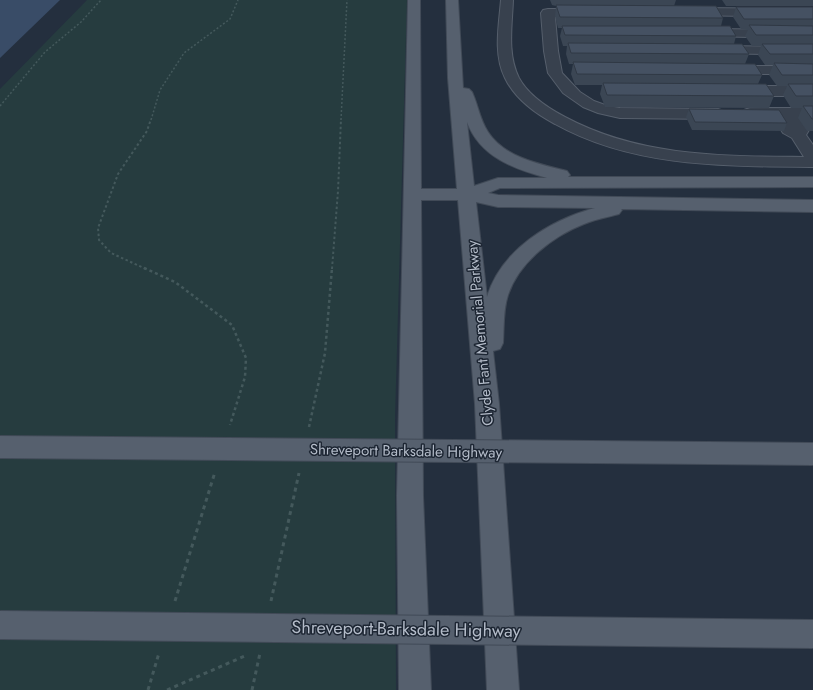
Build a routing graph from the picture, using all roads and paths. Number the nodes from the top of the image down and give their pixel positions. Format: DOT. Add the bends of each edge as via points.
graph roads {
  1 [pos="101,0"];
  2 [pos="238,0"];
  3 [pos="346,0"];
  4 [pos="414,0"];
  5 [pos="452,0"];
  6 [pos="507,0"];
  7 [pos="603,12"];
  8 [pos="674,12"];
  9 [pos="721,12"];
  10 [pos="813,13"];
  11 [pos="550,32"];
  12 [pos="565,32"];
  13 [pos="696,33"];
  14 [pos="734,33"];
  15 [pos="813,34"];
  16 [pos="551,49"];
  17 [pos="566,49"];
  18 [pos="706,50"];
  19 [pos="745,51"];
  20 [pos="813,51"];
  21 [pos="710,70"];
  22 [pos="757,70"];
  23 [pos="813,70"];
  24 [pos="555,71"];
  25 [pos="570,71"];
  26 [pos="455,78"];
  27 [pos="570,91"];
  28 [pos="593,91"];
  29 [pos="724,91"];
  30 [pos="770,91"];
  31 [pos="813,91"];
  32 [pos="0,106"];
  33 [pos="813,113"];
  34 [pos="785,114"];
  35 [pos="813,157"];
  36 [pos="813,162"];
  37 [pos="606,182"];
  38 [pos="813,182"];
  39 [pos="413,194"];
  40 [pos="468,194"];
  41 [pos="639,204"];
  42 [pos="813,206"];
  43 [pos="487,404"];
  44 [pos="228,431"];
  45 [pos="308,431"];
  46 [pos="0,447"];
  47 [pos="813,454"];
  48 [pos="216,469"];
  49 [pos="300,470"];
  50 [pos="271,602"];
  51 [pos="174,606"];
  52 [pos="0,624"];
  53 [pos="813,634"];
  54 [pos="159,652"];
  55 [pos="148,690"];
  56 [pos="167,690"];
  57 [pos="252,690"];
  58 [pos="415,690"];
  59 [pos="503,690"];
  1 -- 32 [label="path" via="45,52"];
  2 -- 44 [label="path" via="230,19 184,54 160,90 147,131 118,174 98,228 99,240 111,253 176,282 232,325 246,358 245,377"];
  3 -- 45 [label="path" via="338,191 325,345"];
  4 -- 39 [label="main road"];
  5 -- 26 [label="main road, Clyde Fant Memorial Parkway"];
  6 -- 36 [label="street" via="504,49 512,79 535,105 562,122 584,133 628,148 662,155 713,161"];
  7 -- 11 [label="street" via="548,12"];
  8 -- 9 [label="street"];
  9 -- 10 [label="street"];
  9 -- 14 [label="street"];
  11 -- 12 [label="street"];
  11 -- 16 [label="street"];
  13 -- 14 [label="street"];
  14 -- 15 [label="street"];
  14 -- 19 [label="street"];
  16 -- 17 [label="street"];
  16 -- 24 [label="street"];
  18 -- 19 [label="street"];
  19 -- 20 [label="street"];
  19 -- 22 [label="street"];
  21 -- 22 [label="street"];
  22 -- 23 [label="street"];
  22 -- 30 [label="street"];
  24 -- 25 [label="street"];
  24 -- 27 [label="street"];
  26 -- 37 [label="main road" via="469,101 480,132 488,143 502,154 554,174"];
  26 -- 40 [label="main road, Clyde Fant Memorial Parkway"];
  27 -- 28 [label="street"];
  27 -- 34 [label="street" via="594,108 608,112"];
  29 -- 30 [label="street"];
  30 -- 31 [label="street"];
  30 -- 34 [label="street"];
  33 -- 34 [label="street"];
  34 -- 35 [label="street" via="794,119 801,130 798,135"];
  37 -- 38 [label="main road"];
  37 -- 40 [label="main road" via="498,183"];
  39 -- 40 [label="main road"];
  39 -- 58 [label="main road" via="410,496"];
  40 -- 41 [label="main road" via="498,201"];
  40 -- 43 [label="main road, Clyde Fant Memorial Parkway"];
  41 -- 42 [label="main road"];
  41 -- 43 [label="main road" via="592,214 566,225 544,239 510,271 498,294 493,319"];
  43 -- 59 [label="main road, Clyde Fant Memorial Parkway"];
  46 -- 47 [label="main road, Shreveport Barksdale Highway, bridge"];
  48 -- 51 [label="path"];
  49 -- 50 [label="path"];
  52 -- 53 [label="main road, Shreveport-Barksdale Highway, bridge"];
  54 -- 55 [label="path"];
  56 -- 57 [label="path" via="261,649"];
}
